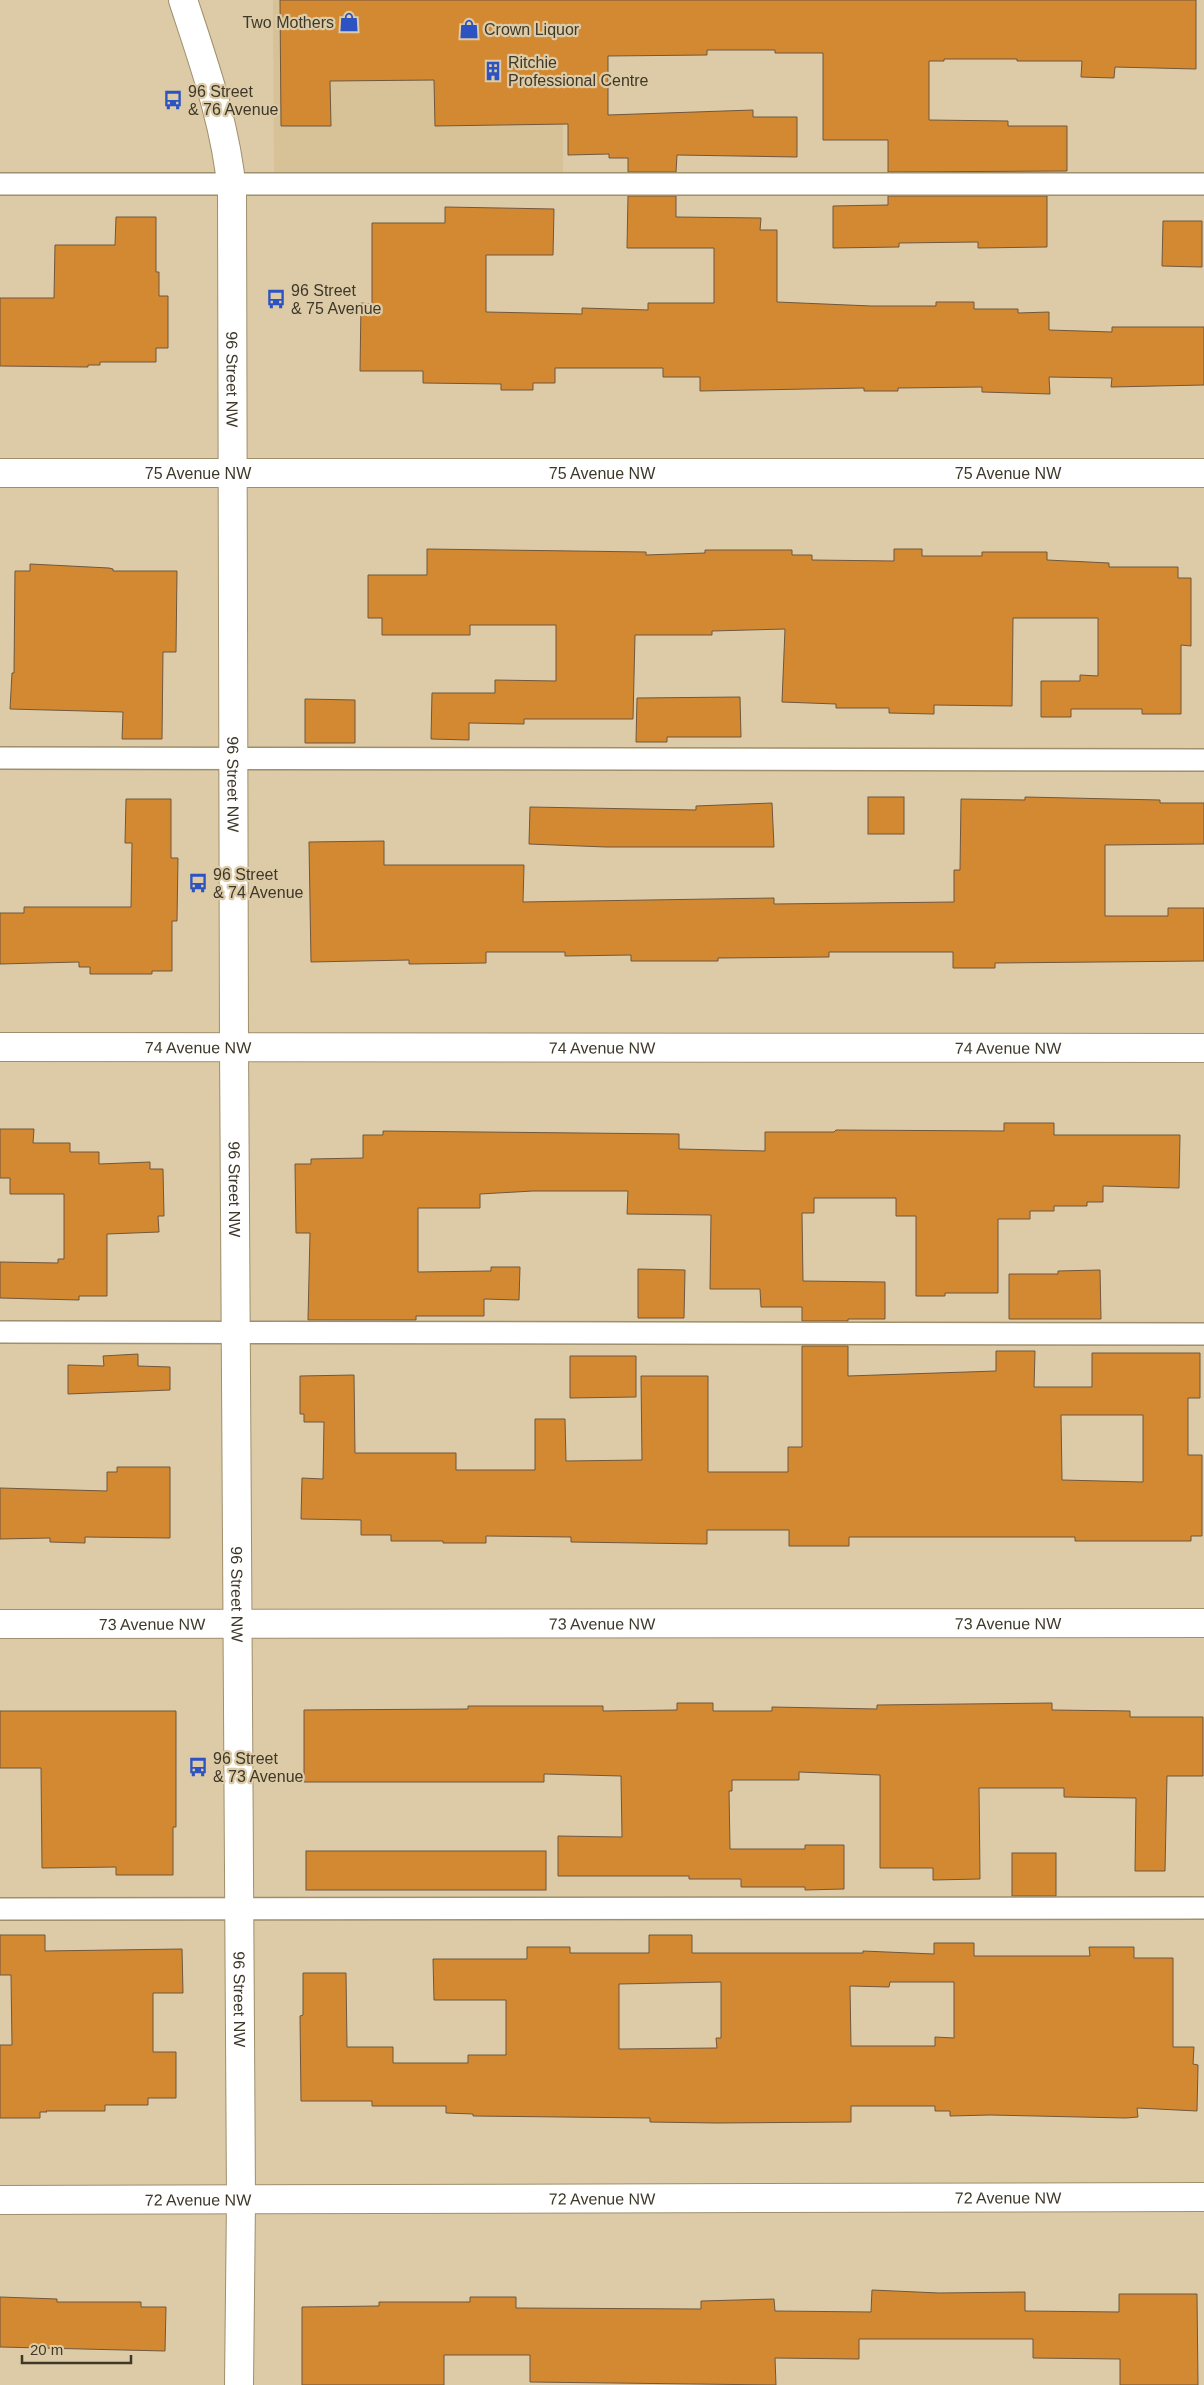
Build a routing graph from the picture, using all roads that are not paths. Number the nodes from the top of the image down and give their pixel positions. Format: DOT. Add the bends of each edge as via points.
graph roads {
  1 [pos="183,0"];
  2 [pos="0,184"];
  3 [pos="231,184"];
  4 [pos="1204,184"];
  5 [pos="0,473"];
  6 [pos="233,473"];
  7 [pos="1204,473"];
  8 [pos="0,758"];
  9 [pos="233,759"];
  10 [pos="1204,760"];
  11 [pos="0,1047"];
  12 [pos="234,1048"];
  13 [pos="1204,1048"];
  14 [pos="0,1332"];
  15 [pos="236,1332"];
  16 [pos="1204,1334"];
  17 [pos="1204,1623"];
  18 [pos="0,1624"];
  19 [pos="237,1624"];
  20 [pos="1204,1908"];
  21 [pos="0,1909"];
  22 [pos="239,1909"];
  23 [pos="1204,2196"];
  24 [pos="0,2200"];
  25 [pos="241,2200"];
  26 [pos="239,2385"];
  1 -- 3 [label="street, 96 Street NW" via="218,109 226,140"];
  2 -- 3 [label="lane"];
  3 -- 4 [label="lane"];
  3 -- 6 [label="street, 96 Street NW"];
  5 -- 6 [label="street, 75 Avenue NW"];
  6 -- 7 [label="street, 75 Avenue NW"];
  6 -- 9 [label="street, 96 Street NW"];
  8 -- 9 [label="lane"];
  9 -- 10 [label="lane"];
  9 -- 12 [label="street, 96 Street NW"];
  11 -- 12 [label="street, 74 Avenue NW"];
  12 -- 13 [label="street, 74 Avenue NW"];
  12 -- 15 [label="street, 96 Street NW"];
  14 -- 15 [label="lane"];
  15 -- 16 [label="lane"];
  15 -- 19 [label="street, 96 Street NW"];
  17 -- 19 [label="street, 73 Avenue NW"];
  18 -- 19 [label="street, 73 Avenue NW"];
  19 -- 22 [label="street, 96 Street NW"];
  20 -- 22 [label="lane"];
  21 -- 22 [label="lane"];
  22 -- 25 [label="street, 96 Street NW"];
  23 -- 25 [label="street, 72 Avenue NW"];
  24 -- 25 [label="street, 72 Avenue NW"];
  25 -- 26 [label="street, 96 Street NW"];
}
